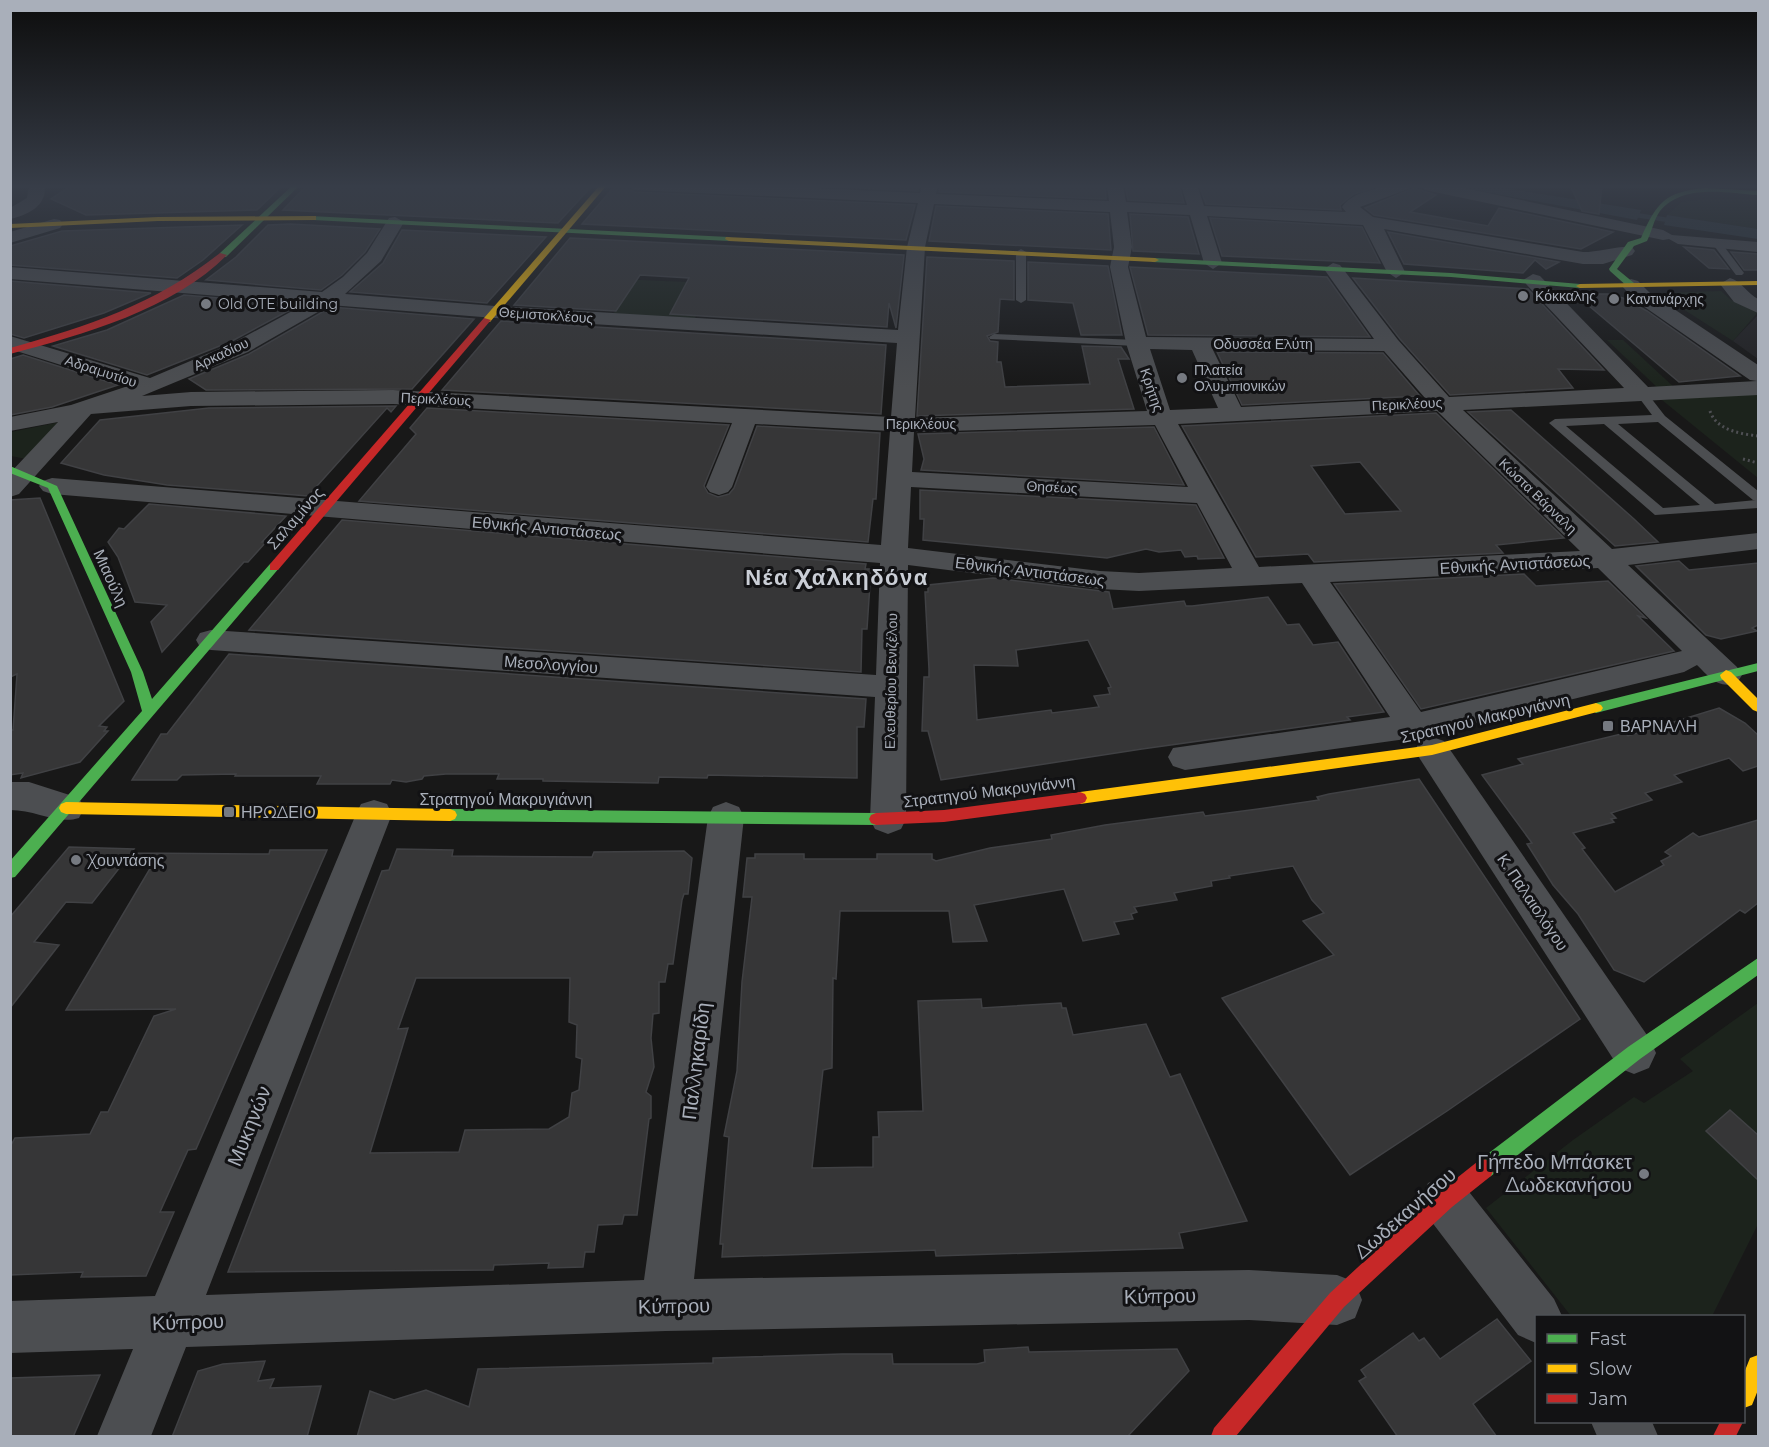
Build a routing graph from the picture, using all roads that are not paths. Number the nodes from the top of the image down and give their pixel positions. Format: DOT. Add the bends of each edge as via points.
graph roads {
  1 [pos="1021,252"];
  2 [pos="222,253"];
  3 [pos="376,253"];
  4 [pos="547,253"];
  5 [pos="916,253"];
  6 [pos="1030,253"];
  7 [pos="1122,253"];
  8 [pos="1210,253"];
  9 [pos="1386,253"];
  10 [pos="1551,253"];
  11 [pos="1621,253"];
  12 [pos="1625,253"];
  13 [pos="1648,253"];
  14 [pos="1722,253"];
  15 [pos="1647,256"];
  16 [pos="1121,258"];
  17 [pos="1213,263"];
  18 [pos="1333,269"];
  19 [pos="1680,270"];
  20 [pos="1396,272"];
  21 [pos="10,273"];
  22 [pos="1758,273"];
  23 [pos="1709,274"];
  24 [pos="1636,278"];
  25 [pos="1735,279"];
  26 [pos="1533,280"];
  27 [pos="1758,283"];
  28 [pos="184,285"];
  29 [pos="327,298"];
  30 [pos="1021,300"];
  31 [pos="1758,307"];
  32 [pos="495,312"];
  33 [pos="908,338"];
  34 [pos="994,338"];
  35 [pos="1137,343"];
  36 [pos="1200,344"];
  37 [pos="1390,345"];
  38 [pos="16,346"];
  39 [pos="1758,375"];
  40 [pos="149,385"];
  41 [pos="1758,388"];
  42 [pos="1642,395"];
  43 [pos="421,398"];
  44 [pos="191,399"];
  45 [pos="1441,402"];
  46 [pos="84,408"];
  47 [pos="1232,413"];
  48 [pos="747,416"];
  49 [pos="1161,418"];
  50 [pos="1661,418"];
  51 [pos="1606,420"];
  52 [pos="10,424"];
  53 [pos="902,425"];
  54 [pos="15,478"];
  55 [pos="899,479"];
  56 [pos="52,486"];
  57 [pos="720,487"];
  58 [pos="1205,496"];
  59 [pos="1758,497"];
  60 [pos="1758,504"];
  61 [pos="1712,508"];
  62 [pos="324,510"];
  63 [pos="1758,541"];
  64 [pos="894,555"];
  65 [pos="1604,559"];
  66 [pos="1311,575"];
  67 [pos="1250,576"];
  68 [pos="211,640"];
  69 [pos="1684,661"];
  70 [pos="1758,667"];
  71 [pos="1726,675"];
  72 [pos="890,687"];
  73 [pos="1758,707"];
  74 [pos="149,712"];
  75 [pos="1423,738"];
  76 [pos="1185,757"];
  77 [pos="10,796"];
  78 [pos="66,808"];
  79 [pos="374,814"];
  80 [pos="726,817"];
  81 [pos="888,819"];
  82 [pos="10,872"];
  83 [pos="1758,966"];
  84 [pos="1634,1053"];
  85 [pos="1445,1200"];
  86 [pos="1337,1299"];
  87 [pos="666,1305"];
  88 [pos="1535,1316"];
  89 [pos="170,1323"];
  90 [pos="10,1327"];
  91 [pos="1758,1365"];
  92 [pos="1745,1393"];
  93 [pos="1619,1423"];
  94 [pos="1731,1423"];
  95 [pos="124,1437"];
  96 [pos="1222,1437"];
  97 [pos="1630,1437"];
  98 [pos="1724,1437"];
  1 -- 30 [label="lane"];
  2 -- 28 [label="main road"];
  3 -- 29 [label="street, Αρκαδίου"];
  4 -- 32 [label="main road, Σαλαμίνος"];
  5 -- 33 [label="street, Ελευθερίου Βενιζέλου"];
  6 -- 16 [label="main road"];
  7 -- 16 [label="street, Κρήτης"];
  8 -- 17 [label="street"];
  9 -- 20 [label="street"];
  10 -- 11 [label="street" via="1603,258"];
  12 -- 24 [label="main road" via="1613,269"];
  13 -- 15 [label="main road"];
  14 -- 25 [label="lane"];
  16 -- 17 [label="main road"];
  16 -- 35 [label="street, Κρήτης" via="1119,267"];
  17 -- 18 [label="main road"];
  18 -- 20 [label="main road"];
  18 -- 37 [label="street, Κώστα Βάρναλη"];
  19 -- 23 [label="main road"];
  20 -- 26 [label="main road"];
  21 -- 28 [label="street, Θεμιστοκλέους"];
  22 -- 25 [label="main road"];
  23 -- 24 [label="main road"];
  23 -- 25 [label="main road"];
  24 -- 25 [label="main road"];
  24 -- 26 [label="main road"];
  24 -- 39 [label="street" via="1643,297"];
  25 -- 27 [label="main road"];
  25 -- 31 [label="street" via="1741,298"];
  26 -- 42 [label="street"];
  28 -- 29 [label="street, Θεμιστοκλέους"];
  28 -- 38 [label="main road" via="119,315"];
  29 -- 32 [label="street, Θεμιστοκλέους"];
  29 -- 40 [label="street, Αρκαδίου" via="273,330"];
  32 -- 33 [label="street, Θεμιστοκλέους"];
  32 -- 43 [label="main road, Σαλαμίνος"];
  33 -- 53 [label="street, Ελευθερίου Βενιζέλου"];
  34 -- 35 [label="lane"];
  35 -- 36 [label="street, Οδυσσέα Ελύτη"];
  35 -- 49 [label="street, Κρήτης"];
  36 -- 37 [label="street, Οδυσσέα Ελύτη"];
  36 -- 47 [label="street"];
  37 -- 45 [label="street, Κώστα Βάρναλη"];
  38 -- 40 [label="street, Αδραμυτίου"];
  40 -- 44 [label="street, Αδραμυτίου"];
  40 -- 46 [label="street, Αρκαδίου"];
  41 -- 42 [label="street, Περικλέους"];
  42 -- 45 [label="street, Περικλέους"];
  42 -- 50 [label="lane"];
  43 -- 44 [label="street, Περικλέους"];
  43 -- 48 [label="street, Περικλέους"];
  43 -- 62 [label="main road, Σαλαμίνος"];
  44 -- 46 [label="street, Περικλέους"];
  45 -- 47 [label="street, Περικλέους"];
  45 -- 65 [label="street, Κώστα Βάρναλη"];
  46 -- 52 [label="street, Αρκαδίου"];
  46 -- 54 [label="street"];
  47 -- 49 [label="street, Περικλέους"];
  48 -- 53 [label="street, Περικλέους"];
  48 -- 57 [label="street"];
  49 -- 53 [label="street, Περικλέους"];
  49 -- 58 [label="street, Κρήτης"];
  50 -- 51 [label="lane"];
  50 -- 59 [label="lane"];
  51 -- 61 [label="lane"];
  51 -- 61 [label="lane" via="1555,423 1660,512"];
  53 -- 55 [label="street, Ελευθερίου Βενιζέλου"];
  54 -- 56 [label="main road"];
  55 -- 58 [label="street, Θησέως"];
  55 -- 64 [label="street, Ελευθερίου Βενιζέλου"];
  56 -- 62 [label="street, Εθνικής Αντιστάσεως"];
  56 -- 74 [label="main road, Μιαούλη" via="136,672"];
  58 -- 67 [label="street, Κρήτης"];
  60 -- 61 [label="lane"];
  62 -- 64 [label="street, Εθνικής Αντιστάσεως"];
  62 -- 68 [label="main road, Σαλαμίνος"];
  63 -- 65 [label="street, Εθνικής Αντιστάσεως"];
  64 -- 67 [label="street, Εθνικής Αντιστάσεως" via="1101,580 1139,582"];
  64 -- 72 [label="street, Ελευθερίου Βενιζέλου"];
  65 -- 66 [label="street, Εθνικής Αντιστάσεως"];
  65 -- 71 [label="street, Κώστα Βάρναλη"];
  66 -- 67 [label="street, Εθνικής Αντιστάσεως"];
  66 -- 75 [label="street, Κ. Παλαιολόγου"];
  68 -- 72 [label="street, Μεσολογγίου"];
  68 -- 74 [label="main road, Σαλαμίνος"];
  69 -- 75 [label="street"];
  70 -- 71 [label="main road, Στρατηγού Μακρυγιάννη"];
  71 -- 73 [label="main road, Κώστα Βάρναλη"];
  71 -- 75 [label="main road, Στρατηγού Μακρυγιάννη"];
  72 -- 81 [label="street, Ελευθερίου Βενιζέλου"];
  74 -- 78 [label="main road, Σαλαμίνος"];
  75 -- 76 [label="street"];
  75 -- 81 [label="main road, Στρατηγού Μακρυγιάννη" via="944,816"];
  75 -- 84 [label="street, Κ. Παλαιολόγου"];
  77 -- 78 [label="street" via="28,796"];
  78 -- 79 [label="main road, Στρατηγού Μακρυγιάννη"];
  78 -- 82 [label="main road, Σαλαμίνος"];
  79 -- 80 [label="main road, Στρατηγού Μακρυγιάννη"];
  79 -- 89 [label="street, Μυκηνών"];
  80 -- 81 [label="main road, Στρατηγού Μακρυγιάννη"];
  80 -- 87 [label="street, Παλληκαρίδη"];
  83 -- 84 [label="main road, Δωδεκανήσου"];
  84 -- 85 [label="main road, Δωδεκανήσου"];
  85 -- 86 [label="main road, Δωδεκανήσου"];
  85 -- 88 [label="street"];
  86 -- 87 [label="street, Κύπρου" via="1249,1295"];
  86 -- 96 [label="main road, Δωδεκανήσου"];
  87 -- 89 [label="street, Κύπρου"];
  89 -- 90 [label="street, Κύπρου"];
  89 -- 95 [label="street, Μυκηνών"];
  91 -- 92 [label="main road"];
  93 -- 97 [label="street"];
  94 -- 98 [label="main road"];
}
